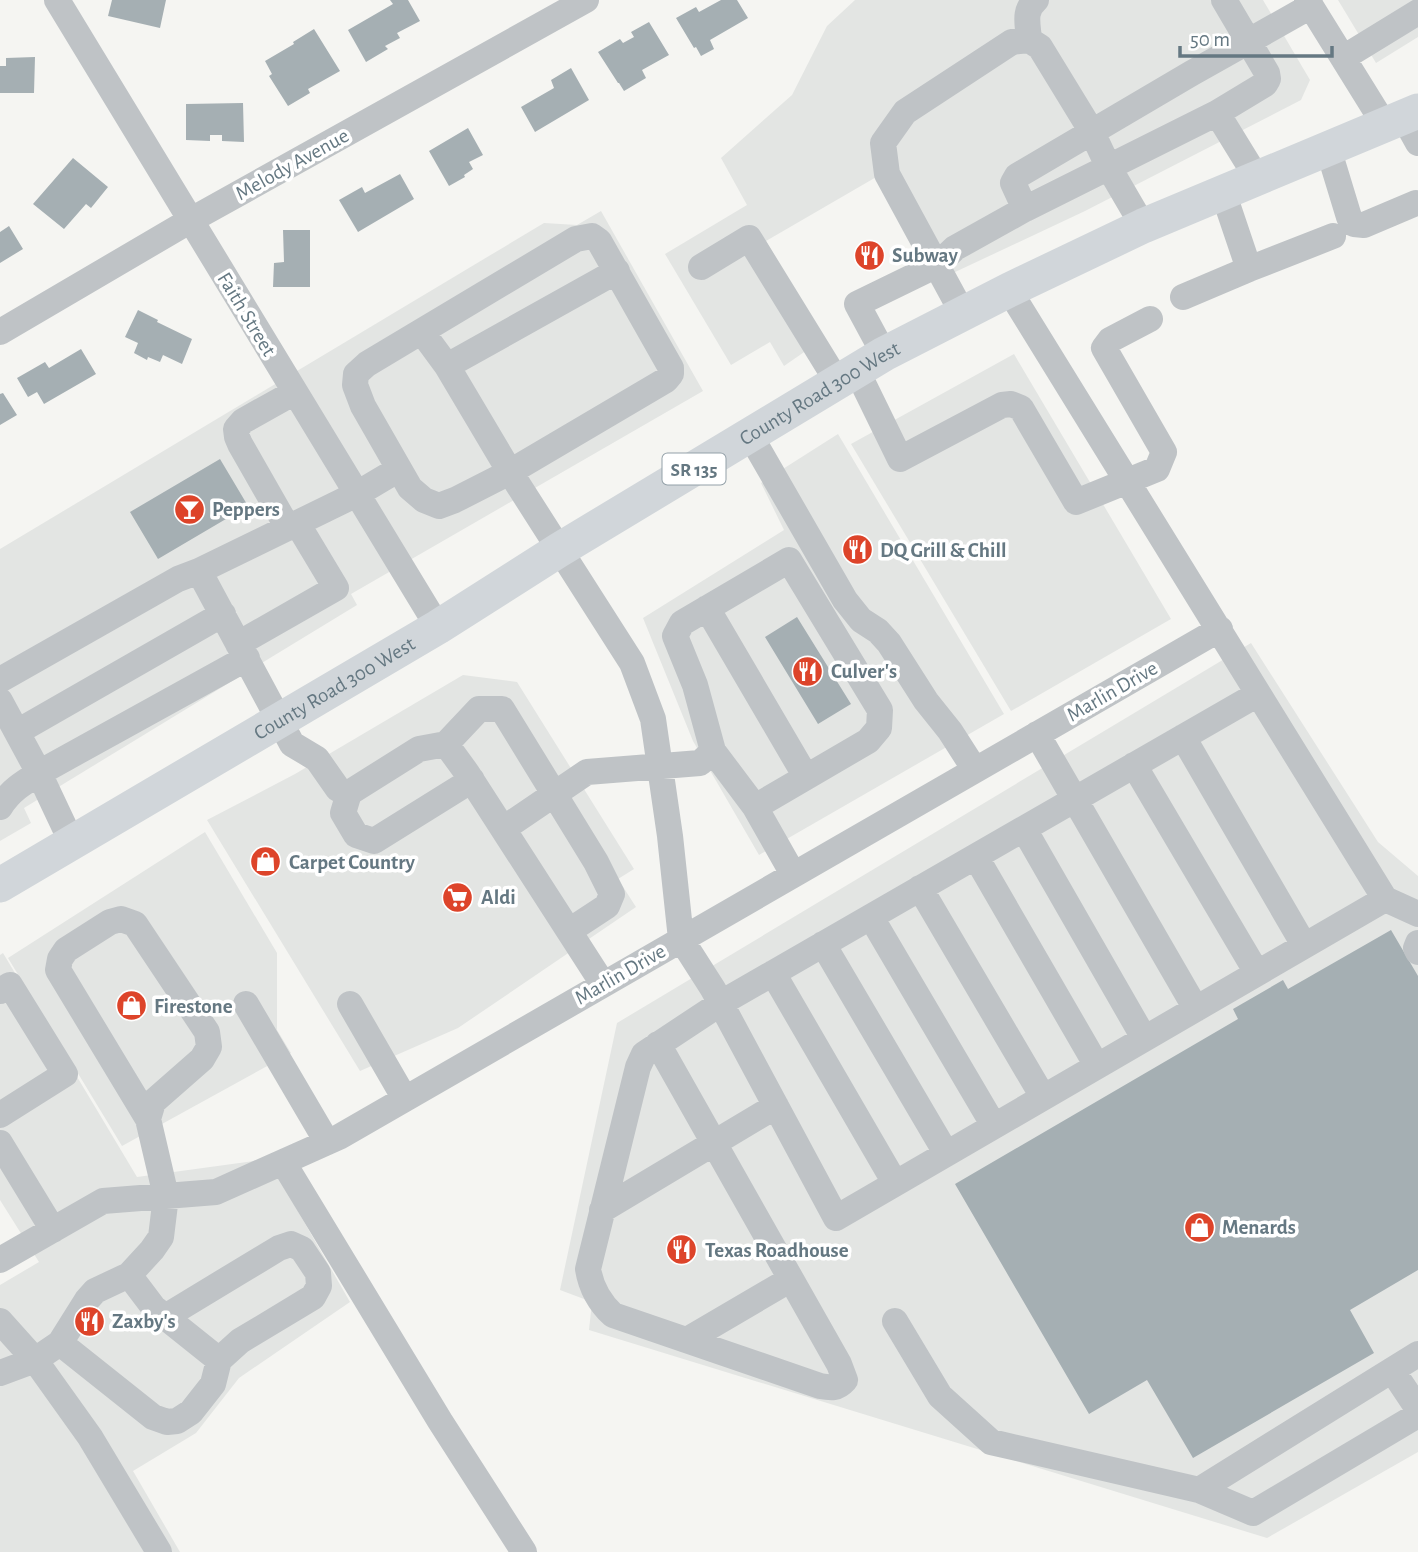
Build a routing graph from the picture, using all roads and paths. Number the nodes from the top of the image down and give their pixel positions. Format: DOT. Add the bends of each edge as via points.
graph roads {
  1 [pos="57,0"];
  2 [pos="586,0"];
  3 [pos="1036,0"];
  4 [pos="1224,0"];
  5 [pos="1309,3"];
  6 [pos="1418,12"];
  7 [pos="1029,40"];
  8 [pos="1249,42"];
  9 [pos="1343,58"];
  10 [pos="1217,113"];
  11 [pos="1406,124"];
  12 [pos="1092,132"];
  13 [pos="1328,148"];
  14 [pos="1108,166"];
  15 [pos="1257,178"];
  16 [pos="1223,192"];
  17 [pos="1416,202"];
  18 [pos="1025,209"];
  19 [pos="191,220"];
  20 [pos="1143,226"];
  21 [pos="1333,236"];
  22 [pos="937,265"];
  23 [pos="701,267"];
  24 [pos="1249,269"];
  25 [pos="617,271"];
  26 [pos="1009,290"];
  27 [pos="1183,297"];
  28 [pos="963,314"];
  29 [pos="1150,319"];
  30 [pos="0,332"];
  31 [pos="422,332"];
  32 [pos="447,366"];
  33 [pos="859,368"];
  34 [pos="295,391"];
  35 [pos="750,435"];
  36 [pos="399,469"];
  37 [pos="510,472"];
  38 [pos="1127,480"];
  39 [pos="357,494"];
  40 [pos="293,525"];
  41 [pos="559,551"];
  42 [pos="199,571"];
  43 [pos="707,608"];
  44 [pos="223,614"];
  45 [pos="438,627"];
  46 [pos="1220,629"];
  47 [pos="242,651"];
  48 [pos="0,680"];
  49 [pos="1258,694"];
  50 [pos="0,701"];
  51 [pos="280,720"];
  52 [pos="17,733"];
  53 [pos="1037,734"];
  54 [pos="1183,737"];
  55 [pos="446,744"];
  56 [pos="713,751"];
  57 [pos="660,765"];
  58 [pos="1134,765"];
  59 [pos="975,770"];
  60 [pos="39,773"];
  61 [pos="806,777"];
  62 [pos="472,780"];
  63 [pos="349,793"];
  64 [pos="554,793"];
  65 [pos="3,795"];
  66 [pos="1075,800"];
  67 [pos="755,807"];
  68 [pos="503,829"];
  69 [pos="1024,829"];
  70 [pos="72,843"];
  71 [pos="975,857"];
  72 [pos="793,874"];
  73 [pos="0,885"];
  74 [pos="920,888"];
  75 [pos="1385,899"];
  76 [pos="1418,914"];
  77 [pos="871,917"];
  78 [pos="569,932"];
  79 [pos="681,939"];
  80 [pos="1418,943"];
  81 [pos="823,944"];
  82 [pos="1304,945"];
  83 [pos="1418,952"];
  84 [pos="773,973"];
  85 [pos="1257,973"];
  86 [pos="603,984"];
  87 [pos="0,991"];
  88 [pos="720,1003"];
  89 [pos="246,1004"];
  90 [pos="350,1004"];
  91 [pos="1196,1009"];
  92 [pos="1144,1038"];
  93 [pos="658,1044"];
  94 [pos="1097,1066"];
  95 [pos="1043,1097"];
  96 [pos="405,1099"];
  97 [pos="776,1106"];
  98 [pos="0,1115"];
  99 [pos="148,1119"];
  100 [pos="994,1126"];
  101 [pos="327,1142"];
  102 [pos="0,1143"];
  103 [pos="714,1143"];
  104 [pos="946,1153"];
  105 [pos="283,1162"];
  106 [pos="895,1183"];
  107 [pos="166,1196"];
  108 [pos="602,1210"];
  109 [pos="53,1230"];
  110 [pos="0,1259"];
  111 [pos="129,1275"];
  112 [pos="791,1279"];
  113 [pos="165,1317"];
  114 [pos="0,1321"];
  115 [pos="895,1321"];
  116 [pos="687,1340"];
  117 [pos="60,1343"];
  118 [pos="1418,1354"];
  119 [pos="35,1360"];
  120 [pos="219,1360"];
  121 [pos="1392,1370"];
  122 [pos="0,1373"];
  123 [pos="1418,1409"];
  124 [pos="1418,1415"];
  125 [pos="1199,1490"];
  126 [pos="159,1552"];
  127 [pos="524,1552"];
  1 -- 19 [label="street, Faith Street"];
  2 -- 19 [label="street, Melody Avenue"];
  3 -- 7 [label="street" via="1027,13"];
  4 -- 8 [label="street"];
  5 -- 8 [label="street"];
  5 -- 9 [label="street"];
  6 -- 9 [label="street"];
  7 -- 12 [label="street" via="1040,47"];
  7 -- 22 [label="street" via="1012,42 905,112 883,143 887,174"];
  8 -- 10 [label="street" via="1268,79"];
  8 -- 12 [label="street"];
  9 -- 11 [label="street"];
  10 -- 14 [label="street"];
  10 -- 15 [label="street"];
  11 -- 13 [label="main road, County Road 300 West / SR 135"];
  12 -- 14 [label="street"];
  12 -- 18 [label="street" via="1014,179"];
  13 -- 15 [label="main road, County Road 300 West / SR 135"];
  13 -- 17 [label="street" via="1354,224 1363,225"];
  14 -- 18 [label="street"];
  14 -- 20 [label="street"];
  15 -- 16 [label="main road, County Road 300 West / SR 135"];
  16 -- 20 [label="main road, County Road 300 West / SR 135"];
  16 -- 24 [label="street"];
  18 -- 22 [label="street" via="955,248"];
  19 -- 30 [label="street, Melody Avenue"];
  19 -- 34 [label="street, Faith Street"];
  20 -- 26 [label="main road, County Road 300 West / SR 135"];
  21 -- 24 [label="street"];
  22 -- 28 [label="street"];
  22 -- 33 [label="street" via="857,304"];
  23 -- 33 [label="street" via="749,238"];
  24 -- 27 [label="street"];
  25 -- 31 [label="street" via="599,241 592,236 576,239"];
  25 -- 32 [label="street"];
  25 -- 37 [label="street" via="671,374"];
  26 -- 28 [label="main road, County Road 300 West / SR 135"];
  26 -- 38 [label="street"];
  28 -- 33 [label="main road, County Road 300 West / SR 135"];
  29 -- 38 [label="street" via="1110,340 1104,348 1164,453 1157,469"];
  31 -- 32 [label="street"];
  31 -- 36 [label="street" via="356,374 363,406"];
  32 -- 37 [label="street"];
  33 -- 35 [label="main road, County Road 300 West / SR 135"];
  33 -- 38 [label="street" via="900,459 1002,405 1012,404 1021,408 1076,502"];
  34 -- 39 [label="street, Faith Street"];
  34 -- 40 [label="street" via="236,429 240,444"];
  35 -- 41 [label="main road, County Road 300 West / SR 135"];
  35 -- 59 [label="street" via="845,600 889,643"];
  36 -- 37 [label="street" via="410,488 439,506"];
  36 -- 39 [label="street"];
  37 -- 41 [label="street"];
  38 -- 46 [label="street"];
  39 -- 40 [label="street"];
  39 -- 45 [label="street, Faith Street"];
  40 -- 42 [label="street"];
  40 -- 47 [label="street" via="336,588"];
  41 -- 45 [label="main road, County Road 300 West / SR 135"];
  41 -- 57 [label="street" via="632,663 653,719"];
  42 -- 44 [label="street"];
  42 -- 48 [label="street"];
  43 -- 56 [label="street" via="682,623 674,636 695,685"];
  43 -- 61 [label="street"];
  43 -- 61 [label="street" via="789,560 880,710 879,728 868,741"];
  44 -- 47 [label="street"];
  44 -- 52 [label="street"];
  45 -- 51 [label="main road, County Road 300 West / SR 135"];
  46 -- 49 [label="street"];
  46 -- 53 [label="street, Marlin Drive"];
  47 -- 51 [label="street"];
  47 -- 60 [label="street"];
  49 -- 54 [label="street"];
  49 -- 75 [label="street"];
  50 -- 52 [label="street"];
  51 -- 63 [label="street" via="292,744 317,759 338,789"];
  51 -- 70 [label="main road, County Road 300 West / SR 135"];
  52 -- 60 [label="street"];
  53 -- 59 [label="street, Marlin Drive"];
  53 -- 66 [label="street"];
  54 -- 58 [label="street"];
  54 -- 82 [label="street"];
  55 -- 62 [label="street"];
  55 -- 63 [label="street" via="419,750"];
  55 -- 64 [label="street" via="479,709 502,709"];
  56 -- 57 [label="street" via="700,763"];
  56 -- 67 [label="street"];
  57 -- 64 [label="street" via="587,772"];
  57 -- 79 [label="street"];
  58 -- 66 [label="street"];
  58 -- 85 [label="street"];
  59 -- 72 [label="street, Marlin Drive"];
  60 -- 65 [label="street"];
  60 -- 70 [label="street"];
  61 -- 67 [label="street"];
  62 -- 63 [label="street" via="374,841 356,835 343,813"];
  62 -- 68 [label="street"];
  64 -- 68 [label="street"];
  64 -- 78 [label="street" via="612,894 607,906"];
  66 -- 69 [label="street"];
  66 -- 91 [label="street"];
  67 -- 72 [label="street"];
  68 -- 78 [label="street"];
  69 -- 71 [label="street"];
  69 -- 92 [label="street"];
  70 -- 73 [label="main road, County Road 300 West / SR 135"];
  71 -- 74 [label="street"];
  71 -- 94 [label="street"];
  72 -- 79 [label="street, Marlin Drive"];
  74 -- 77 [label="street"];
  74 -- 95 [label="street"];
  75 -- 76 [label="street"];
  75 -- 82 [label="street"];
  77 -- 81 [label="street"];
  77 -- 100 [label="street"];
  78 -- 86 [label="street"];
  79 -- 86 [label="street, Marlin Drive"];
  79 -- 88 [label="street"];
  80 -- 83 [label="street"];
  81 -- 84 [label="street"];
  81 -- 104 [label="street"];
  82 -- 85 [label="street"];
  84 -- 88 [label="street"];
  84 -- 106 [label="street"];
  85 -- 91 [label="street"];
  86 -- 96 [label="street, Marlin Drive"];
  87 -- 98 [label="street" via="10,985 65,1074"];
  88 -- 93 [label="street"];
  88 -- 97 [label="street"];
  89 -- 101 [label="street"];
  90 -- 96 [label="street"];
  91 -- 92 [label="street"];
  92 -- 94 [label="street"];
  93 -- 103 [label="street"];
  93 -- 108 [label="street" via="644,1054 638,1068"];
  94 -- 95 [label="street"];
  95 -- 100 [label="street"];
  96 -- 101 [label="street, Marlin Drive"];
  97 -- 103 [label="street"];
  97 -- 106 [label="street" via="836,1218"];
  99 -- 99 [label="street" via="153,1102 202,1059 209,1047 207,1032 135,924 121,919 66,950 58,971"];
  99 -- 107 [label="street"];
  100 -- 104 [label="street"];
  101 -- 105 [label="street, Marlin Drive"];
  102 -- 109 [label="street"];
  103 -- 108 [label="street"];
  103 -- 112 [label="street"];
  104 -- 106 [label="street"];
  105 -- 107 [label="street, Marlin Drive" via="216,1192"];
  105 -- 127 [label="street"];
  107 -- 109 [label="street, Marlin Drive" via="103,1201"];
  107 -- 111 [label="street" via="160,1237"];
  108 -- 116 [label="street" via="588,1269 605,1307 613,1315"];
  109 -- 110 [label="street, Marlin Drive"];
  111 -- 113 [label="street"];
  111 -- 117 [label="street" via="95,1291"];
  112 -- 116 [label="street"];
  112 -- 116 [label="street" via="839,1364 845,1380 840,1386 820,1386"];
  113 -- 120 [label="street"];
  113 -- 120 [label="street" via="279,1248 291,1244 302,1249 318,1273 319,1286 313,1297 240,1340"];
  114 -- 119 [label="street"];
  115 -- 125 [label="street" via="940,1396 991,1442"];
  117 -- 119 [label="street"];
  117 -- 120 [label="street" via="153,1418 167,1422 191,1412 213,1384"];
  118 -- 121 [label="street"];
  119 -- 122 [label="street"];
  119 -- 126 [label="street" via="90,1437"];
  121 -- 123 [label="street"];
  121 -- 125 [label="street"];
  124 -- 125 [label="street" via="1253,1513"];
}
